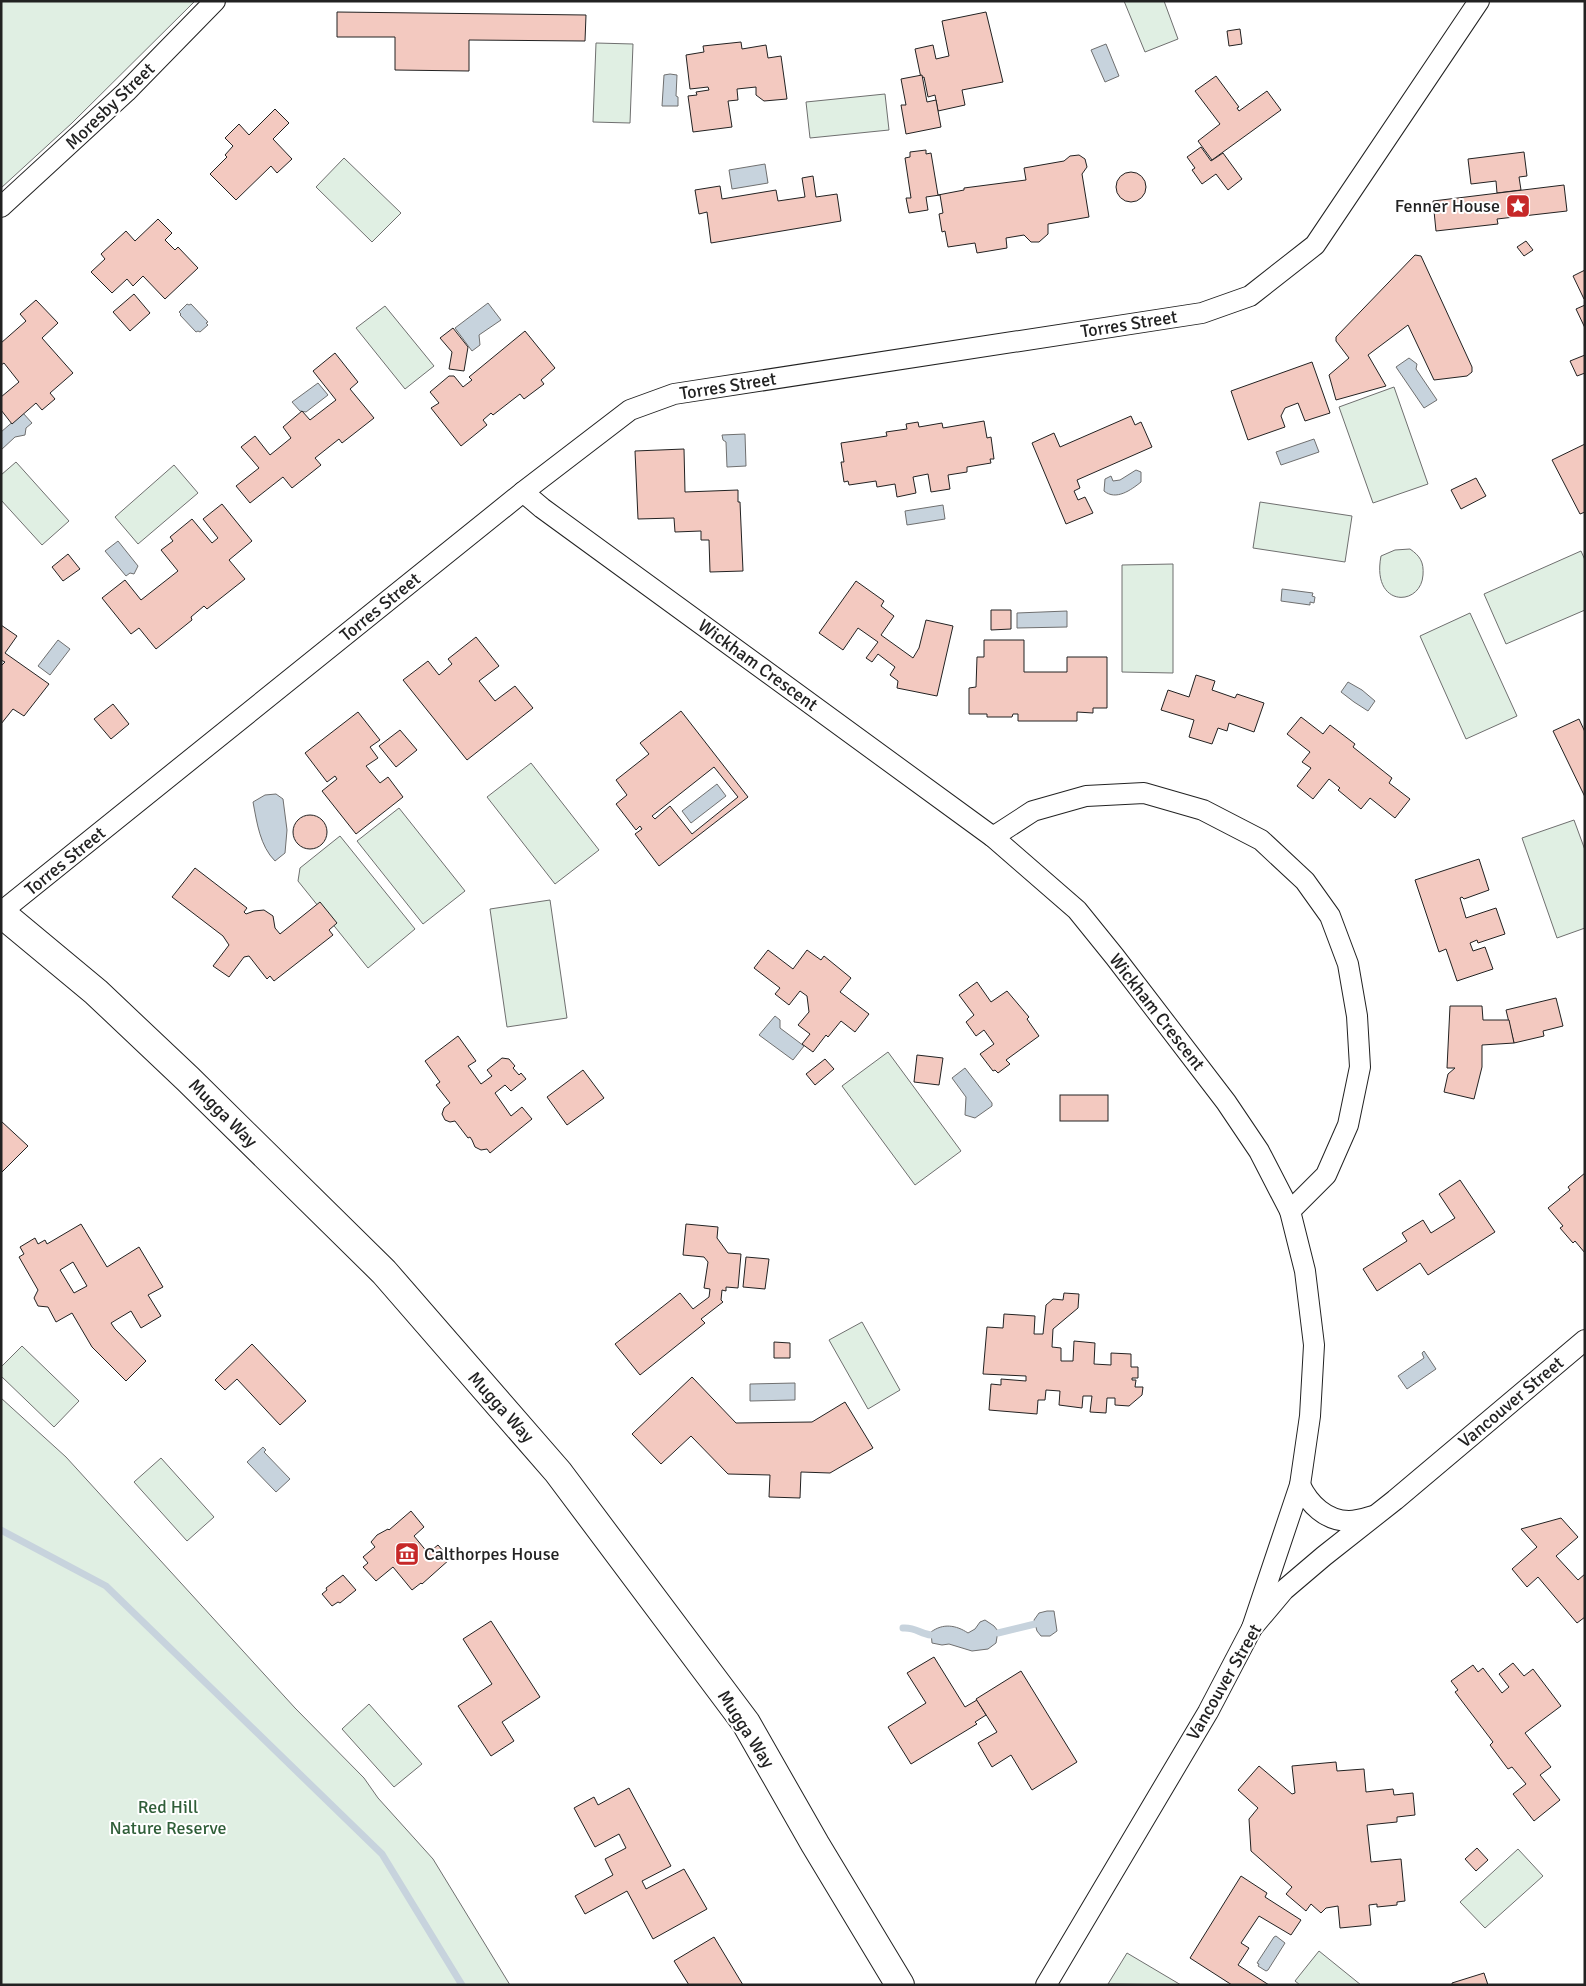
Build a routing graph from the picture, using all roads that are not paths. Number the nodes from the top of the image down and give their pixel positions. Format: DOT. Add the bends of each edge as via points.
graph roads {
  1 [pos="215,1"];
  2 [pos="1479,1"];
  3 [pos="1,207"];
  4 [pos="523,492"];
  5 [pos="993,837"];
  6 [pos="1,913"];
  7 [pos="1290,1211"];
  8 [pos="1585,1340"];
  9 [pos="1300,1485"];
  10 [pos="1375,1516"];
  11 [pos="1252,1628"];
  12 [pos="900,1985"];
  13 [pos="1046,1985"];
  1 -- 3 [label="street, Moresby Street" via="126,92"];
  2 -- 4 [label="street, Torres Street" via="1315,245 1250,296 1202,313 674,394 630,410"];
  4 -- 5 [label="street, Wickham Crescent"];
  4 -- 6 [label="street, Torres Street"];
  5 -- 7 [label="street, Wickham Crescent" via="1077,910 1226,1102 1259,1151"];
  5 -- 7 [label="street" via="1034,811 1086,796 1144,793 1202,810 1261,840 1305,881 1330,916 1348,964 1357,1016 1360,1067 1348,1125 1326,1175"];
  6 -- 12 [label="main road, Mugga Way" via="96,992 384,1272 558,1472 746,1723"];
  7 -- 9 [label="street, Wickham Crescent" via="1305,1271 1314,1346 1310,1416"];
  8 -- 10 [label="street, Vancouver Street"];
  9 -- 10 [label="street" via="1311,1504 1336,1519 1350,1522"];
  9 -- 11 [label="street, Wickham Crescent"];
  10 -- 11 [label="street, Vancouver Street" via="1284,1590"];
  11 -- 13 [label="street, Vancouver Street" via="1208,1712"];
}
